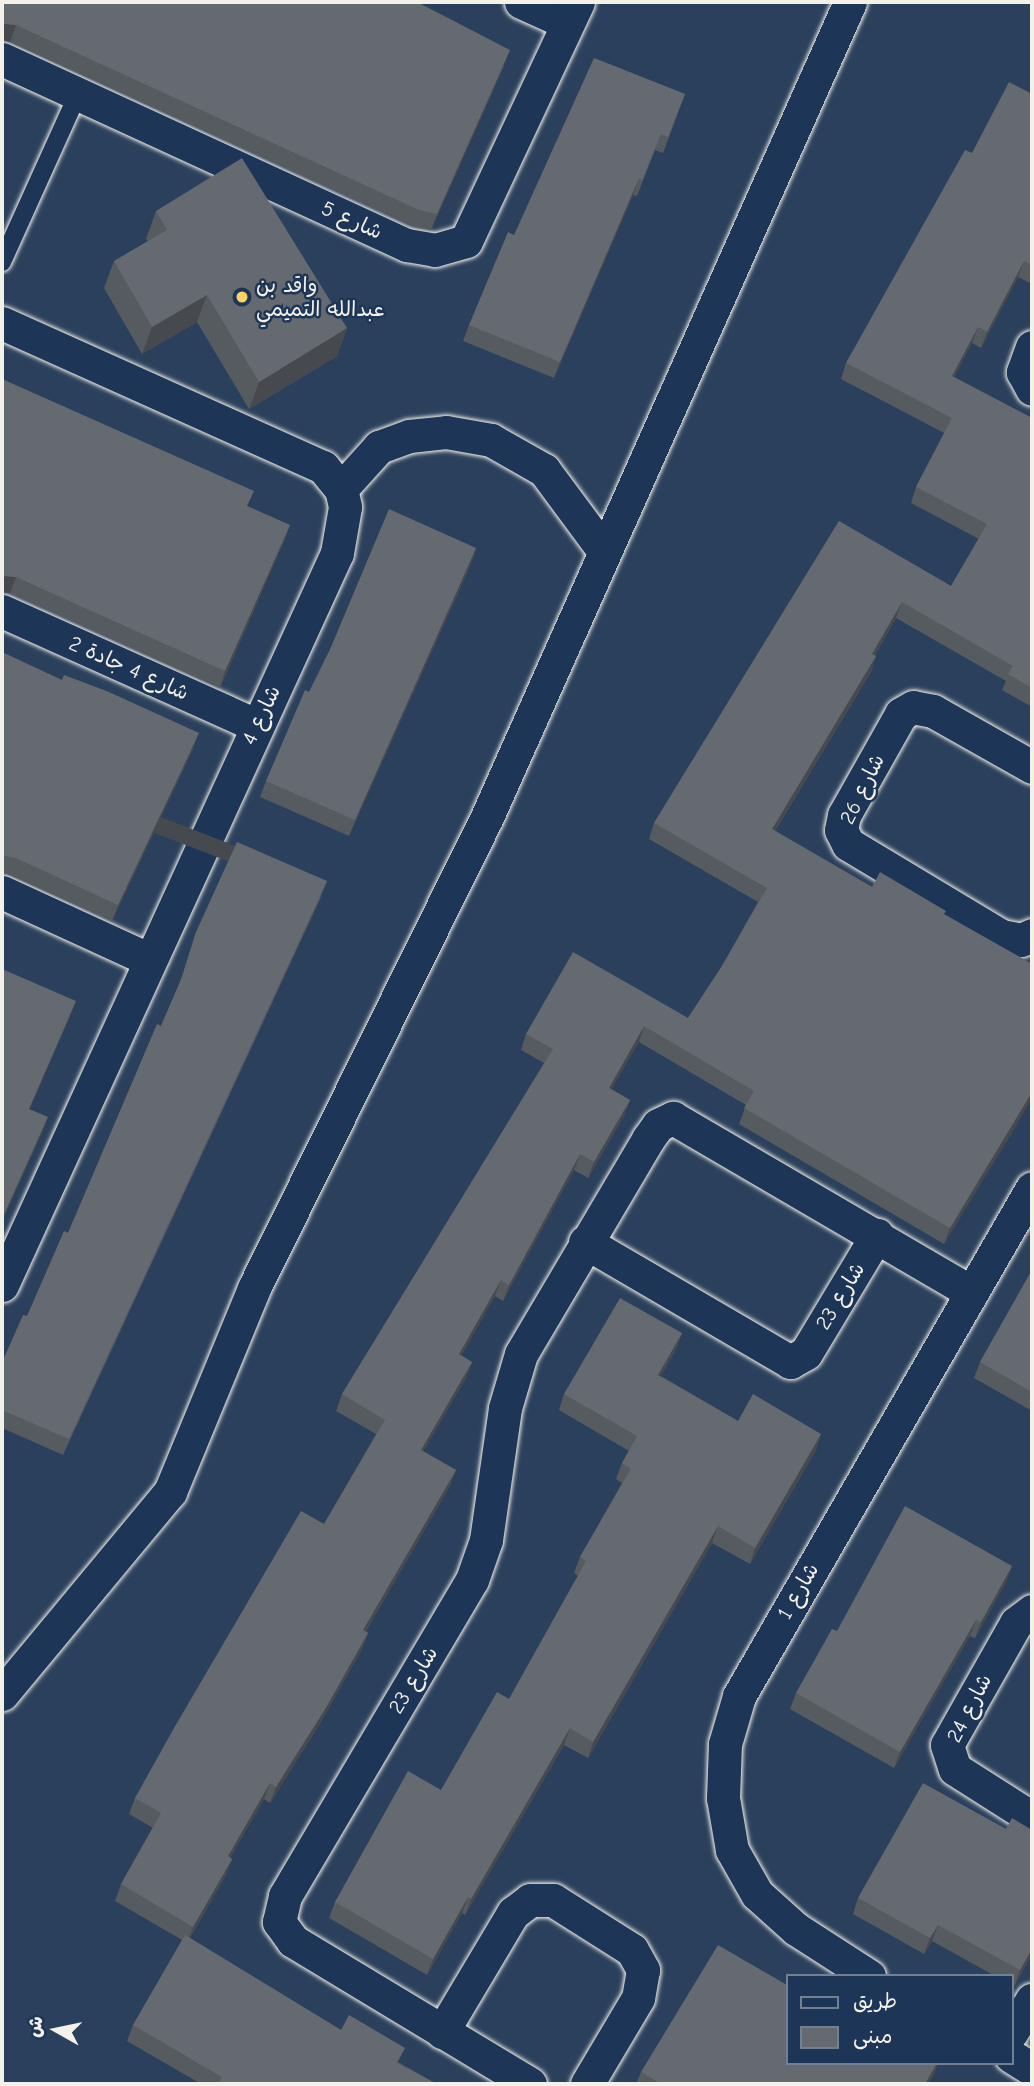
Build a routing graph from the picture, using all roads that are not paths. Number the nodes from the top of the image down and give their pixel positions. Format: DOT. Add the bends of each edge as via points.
graph roads {
  1 [pos="521,2"];
  2 [pos="850,2"];
  3 [pos="573,12"];
  4 [pos="2,59"];
  5 [pos="77,96"];
  6 [pos="2,262"];
  7 [pos="2,323"];
  8 [pos="1032,347"];
  9 [pos="1032,389"];
  10 [pos="341,489"];
  11 [pos="604,551"];
  12 [pos="2,611"];
  13 [pos="256,725"];
  14 [pos="1032,767"];
  15 [pos="2,892"];
  16 [pos="1032,935"];
  17 [pos="149,960"];
  18 [pos="1032,1188"];
  19 [pos="877,1235"];
  20 [pos="585,1242"];
  21 [pos="2,1285"];
  22 [pos="971,1292"];
  23 [pos="1032,1611"];
  24 [pos="2,1694"];
  25 [pos="1032,1818"];
  26 [pos="866,1974"];
  27 [pos="1032,2000"];
  28 [pos="1013,2030"];
  29 [pos="442,2032"];
  30 [pos="1013,2057"];
  31 [pos="1032,2069"];
  32 [pos="530,2084"];
  33 [pos="587,2084"];
  1 -- 3 [label="street"];
  2 -- 11 [label="street"];
  3 -- 5 [label="street, شارع 5" via="466,241 451,248 407,245"];
  4 -- 5 [label="street, شارع 5"];
  5 -- 6 [label="lane"];
  7 -- 10 [label="street" via="323,467"];
  8 -- 9 [label="street" via="1023,372"];
  10 -- 11 [label="street" via="379,447 409,436 446,432 491,440 544,470"];
  10 -- 13 [label="street, شارع 4" via="345,507 337,554"];
  11 -- 24 [label="street" via="487,817 254,1288 170,1492"];
  12 -- 13 [label="street, شارع 4 جادة 2"];
  13 -- 17 [label="street, شارع 4"];
  14 -- 16 [label="street, شارع 26" via="933,711 913,707 901,714 844,815 841,830 848,844 1001,936 1021,940"];
  15 -- 17 [label="street"];
  17 -- 21 [label="street, شارع 4"];
  18 -- 22 [label="street, شارع 1"];
  19 -- 20 [label="street, شارع 23" via="673,1118 658,1125 648,1139"];
  19 -- 20 [label="street, شارع 23" via="806,1353 790,1362"];
  19 -- 22 [label="street, شارع 23"];
  20 -- 29 [label="street, شارع 23" via="511,1376 491,1516 472,1580 279,1910 279,1922 293,1941"];
  22 -- 26 [label="street, شارع 1" via="746,1684 725,1744 723,1798 732,1850 757,1894 796,1929"];
  23 -- 25 [label="street, شارع 24" via="1016,1623 947,1745 955,1769"];
  27 -- 28 [label="street"];
  29 -- 32 [label="street, شارع 23"];
  29 -- 33 [label="street" via="513,1913 530,1900 553,1900 632,1950 643,1970 638,1998"];
  30 -- 31 [label="street"];
}
